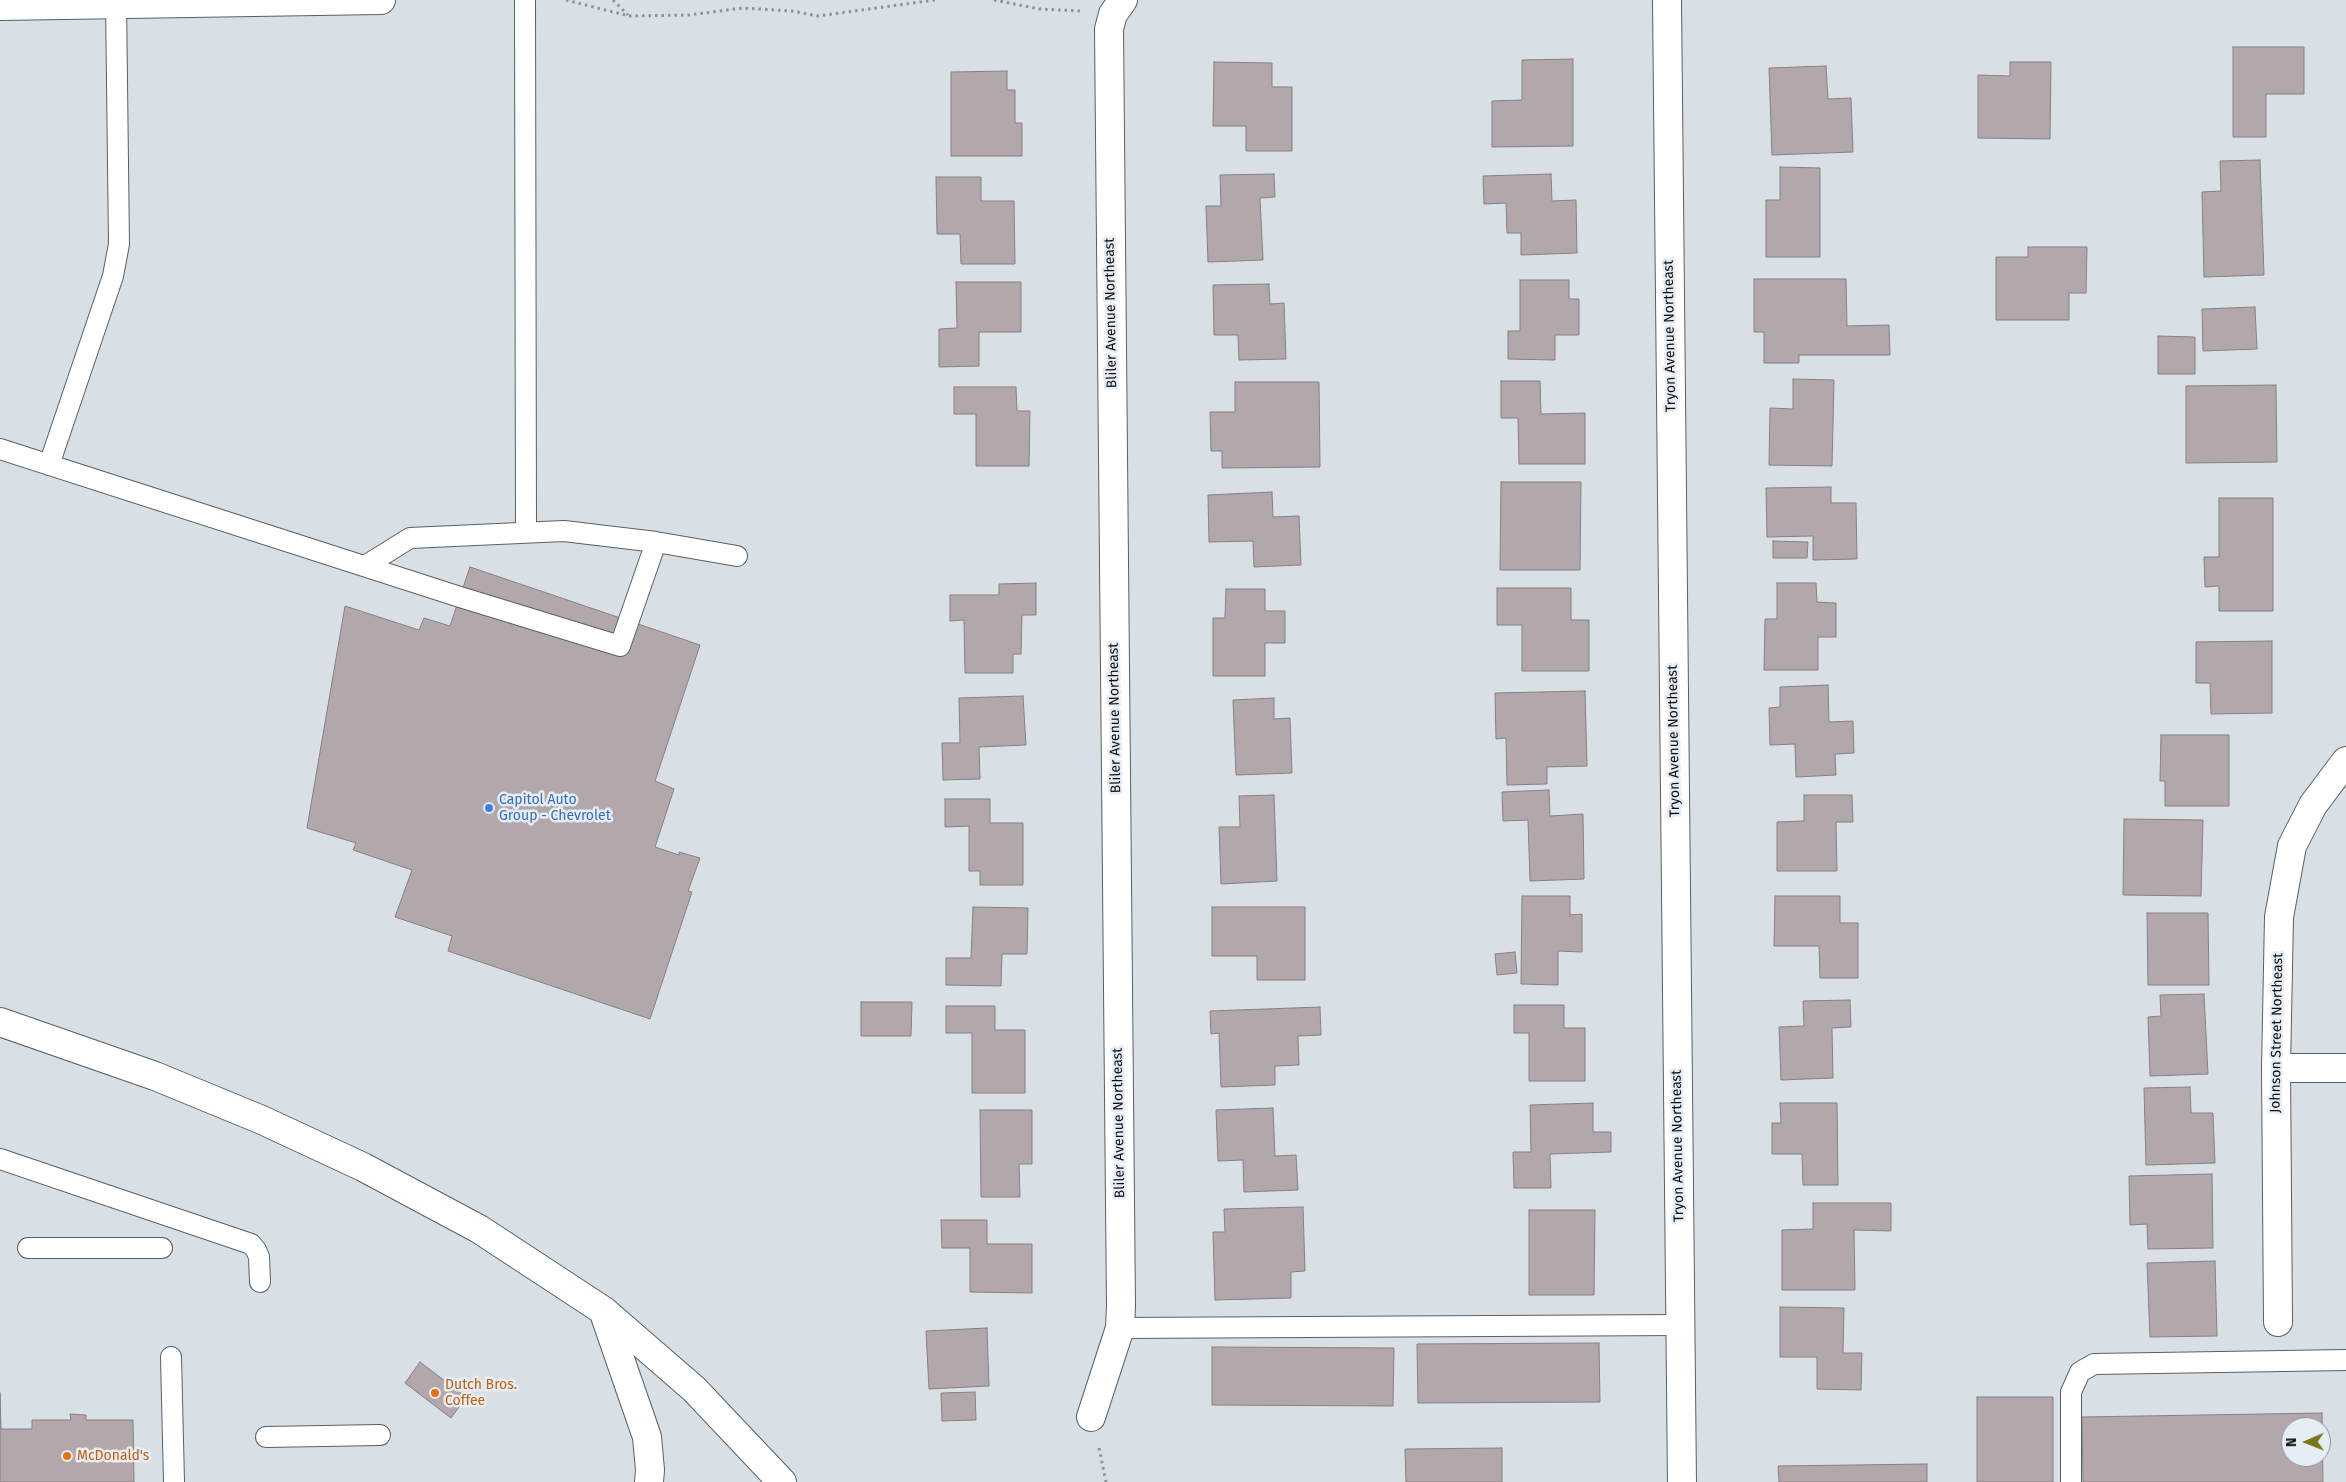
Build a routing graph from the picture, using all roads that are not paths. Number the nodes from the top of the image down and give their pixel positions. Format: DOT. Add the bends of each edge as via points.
graph roads {
  1 [pos="381,0"];
  2 [pos="525,0"];
  3 [pos="1667,0"];
  4 [pos="116,2"];
  5 [pos="0,6"];
  6 [pos="1118,7"];
  7 [pos="0,449"];
  8 [pos="49,465"];
  9 [pos="526,532"];
  10 [pos="656,542"];
  11 [pos="737,556"];
  12 [pos="365,566"];
  13 [pos="2346,761"];
  14 [pos="0,1022"];
  15 [pos="2276,1068"];
  16 [pos="2346,1068"];
  17 [pos="0,1159"];
  18 [pos="28,1248"];
  19 [pos="162,1248"];
  20 [pos="260,1282"];
  21 [pos="604,1311"];
  22 [pos="2278,1322"];
  23 [pos="1680,1325"];
  24 [pos="1120,1328"];
  25 [pos="171,1357"];
  26 [pos="2346,1360"];
  27 [pos="1091,1417"];
  28 [pos="380,1435"];
  29 [pos="266,1437"];
  30 [pos="175,1474"];
  31 [pos="649,1482"];
  32 [pos="782,1482"];
  33 [pos="1682,1482"];
  34 [pos="2071,1482"];
  1 -- 4 [label="main road"];
  2 -- 9 [label="lane"];
  3 -- 23 [label="main road, Tryon Avenue Northeast"];
  4 -- 5 [label="main road"];
  4 -- 8 [label="lane" via="119,244 113,276"];
  6 -- 24 [label="main road, Bliler Avenue Northeast" via="1109,28"];
  7 -- 8 [label="lane"];
  8 -- 12 [label="lane"];
  9 -- 10 [label="lane" via="564,531"];
  9 -- 12 [label="lane" via="410,538"];
  10 -- 11 [label="lane"];
  10 -- 12 [label="lane" via="620,646"];
  13 -- 15 [label="main road, Johnson Street Northeast" via="2313,805 2292,846 2284,879 2279,916"];
  14 -- 21 [label="main road" via="155,1076 262,1120 363,1167 479,1229"];
  15 -- 16 [label="main road"];
  15 -- 22 [label="main road, Johnson Street Northeast"];
  17 -- 20 [label="lane" via="251,1244 259,1258"];
  18 -- 19 [label="lane"];
  21 -- 31 [label="main road" via="647,1436"];
  21 -- 32 [label="main road" via="694,1389"];
  23 -- 24 [label="lane"];
  23 -- 33 [label="main road, Tryon Avenue Northeast"];
  24 -- 27 [label="main road, Bliler Avenue Northeast"];
  25 -- 30 [label="lane"];
  26 -- 34 [label="lane" via="2094,1364 2080,1372 2071,1392"];
  28 -- 29 [label="lane"];
}
